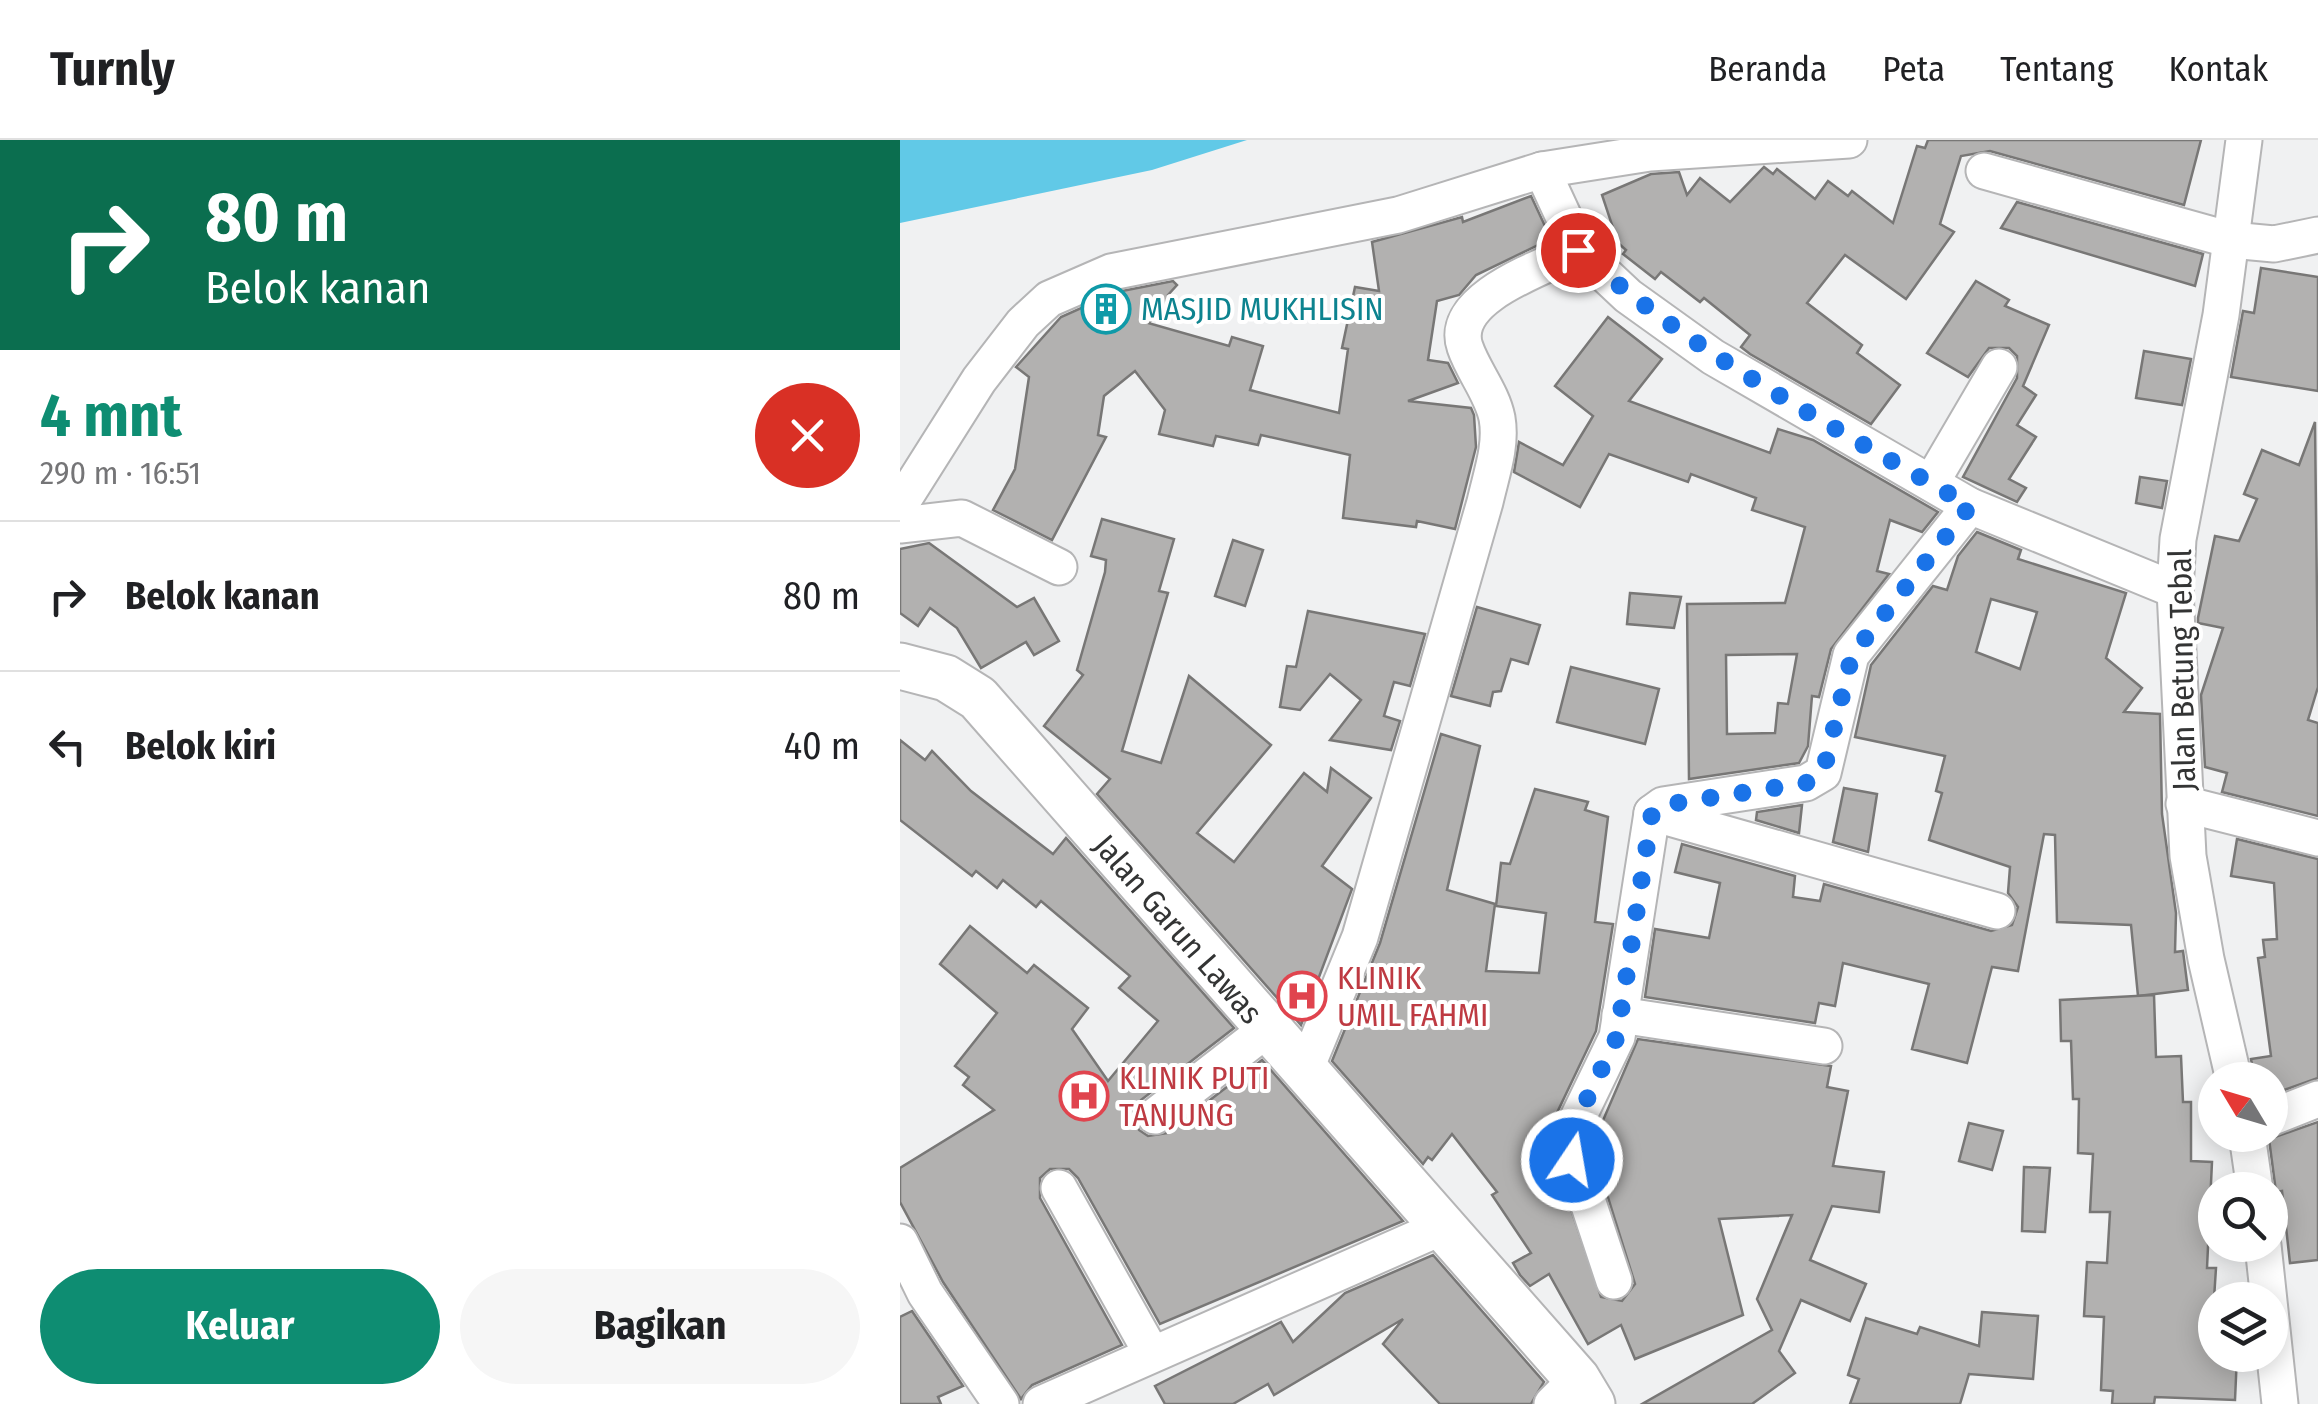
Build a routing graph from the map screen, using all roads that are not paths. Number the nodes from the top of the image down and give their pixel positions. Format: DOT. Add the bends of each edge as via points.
graph roads {
  1 [pos="1849,140"];
  2 [pos="2244,140"];
  3 [pos="1542,170"];
  4 [pos="1984,171"];
  5 [pos="2318,235"];
  6 [pos="2231,240"];
  7 [pos="1578,250"];
  8 [pos="1999,367"];
  9 [pos="1930,483"];
  10 [pos="900,505"];
  11 [pos="1970,506"];
  12 [pos="900,526"];
  13 [pos="1059,566"];
  14 [pos="2176,590"];
  15 [pos="900,666"];
  16 [pos="2184,804"];
  17 [pos="1652,813"];
  18 [pos="2318,838"];
  19 [pos="1998,911"];
  20 [pos="1620,1015"];
  21 [pos="1266,1030"];
  22 [pos="1824,1046"];
  23 [pos="2230,1062"];
  24 [pos="1304,1073"];
  25 [pos="2318,1099"];
  26 [pos="2288,1111"];
  27 [pos="1155,1116"];
  28 [pos="1060,1188"];
  29 [pos="1440,1228"];
  30 [pos="900,1242"];
  31 [pos="2265,1262"];
  32 [pos="1614,1281"];
  33 [pos="912,1299"];
  34 [pos="1152,1354"];
  35 [pos="1574,1396"];
  36 [pos="1001,1404"];
  37 [pos="1041,1404"];
  38 [pos="2280,1404"];
  1 -- 3 [label="street" via="1650,153"];
  2 -- 6 [label="street, Jalan Betung Tebal"];
  3 -- 7 [label="street"];
  3 -- 10 [label="street" via="1437,206 1149,262 1063,292 1034,310 989,366"];
  4 -- 6 [label="street"];
  5 -- 6 [label="street" via="2274,244"];
  6 -- 14 [label="street, Jalan Betung Tebal" via="2178,540"];
  7 -- 9 [label="street" via="1713,357"];
  7 -- 24 [label="street" via="1485,297 1463,326 1466,349 1494,410 1497,446 1360,937"];
  8 -- 9 [label="street"];
  9 -- 11 [label="street"];
  11 -- 14 [label="street"];
  11 -- 17 [label="street" via="1852,655 1823,773 1806,783 1663,805"];
  12 -- 13 [label="street" via="962,518"];
  14 -- 16 [label="street, Jalan Betung Tebal"];
  15 -- 21 [label="main road, Jalan Garun Lawas" via="946,678 978,698"];
  16 -- 18 [label="street"];
  16 -- 23 [label="street, Jalan Betung Tebal" via="2200,928"];
  17 -- 19 [label="street"];
  17 -- 20 [label="street"];
  20 -- 22 [label="street"];
  20 -- 32 [label="street" via="1570,1148"];
  21 -- 24 [label="main road, Jalan Garun Lawas"];
  21 -- 27 [label="street"];
  24 -- 29 [label="main road, Jalan Garun Lawas"];
  25 -- 26 [label="street"];
  28 -- 34 [label="street"];
  29 -- 34 [label="street"];
  29 -- 35 [label="main road, Jalan Garun Lawas"];
  30 -- 33 [label="street"];
  31 -- 38 [label="street"];
  33 -- 36 [label="street"];
  34 -- 37 [label="street"];
}
